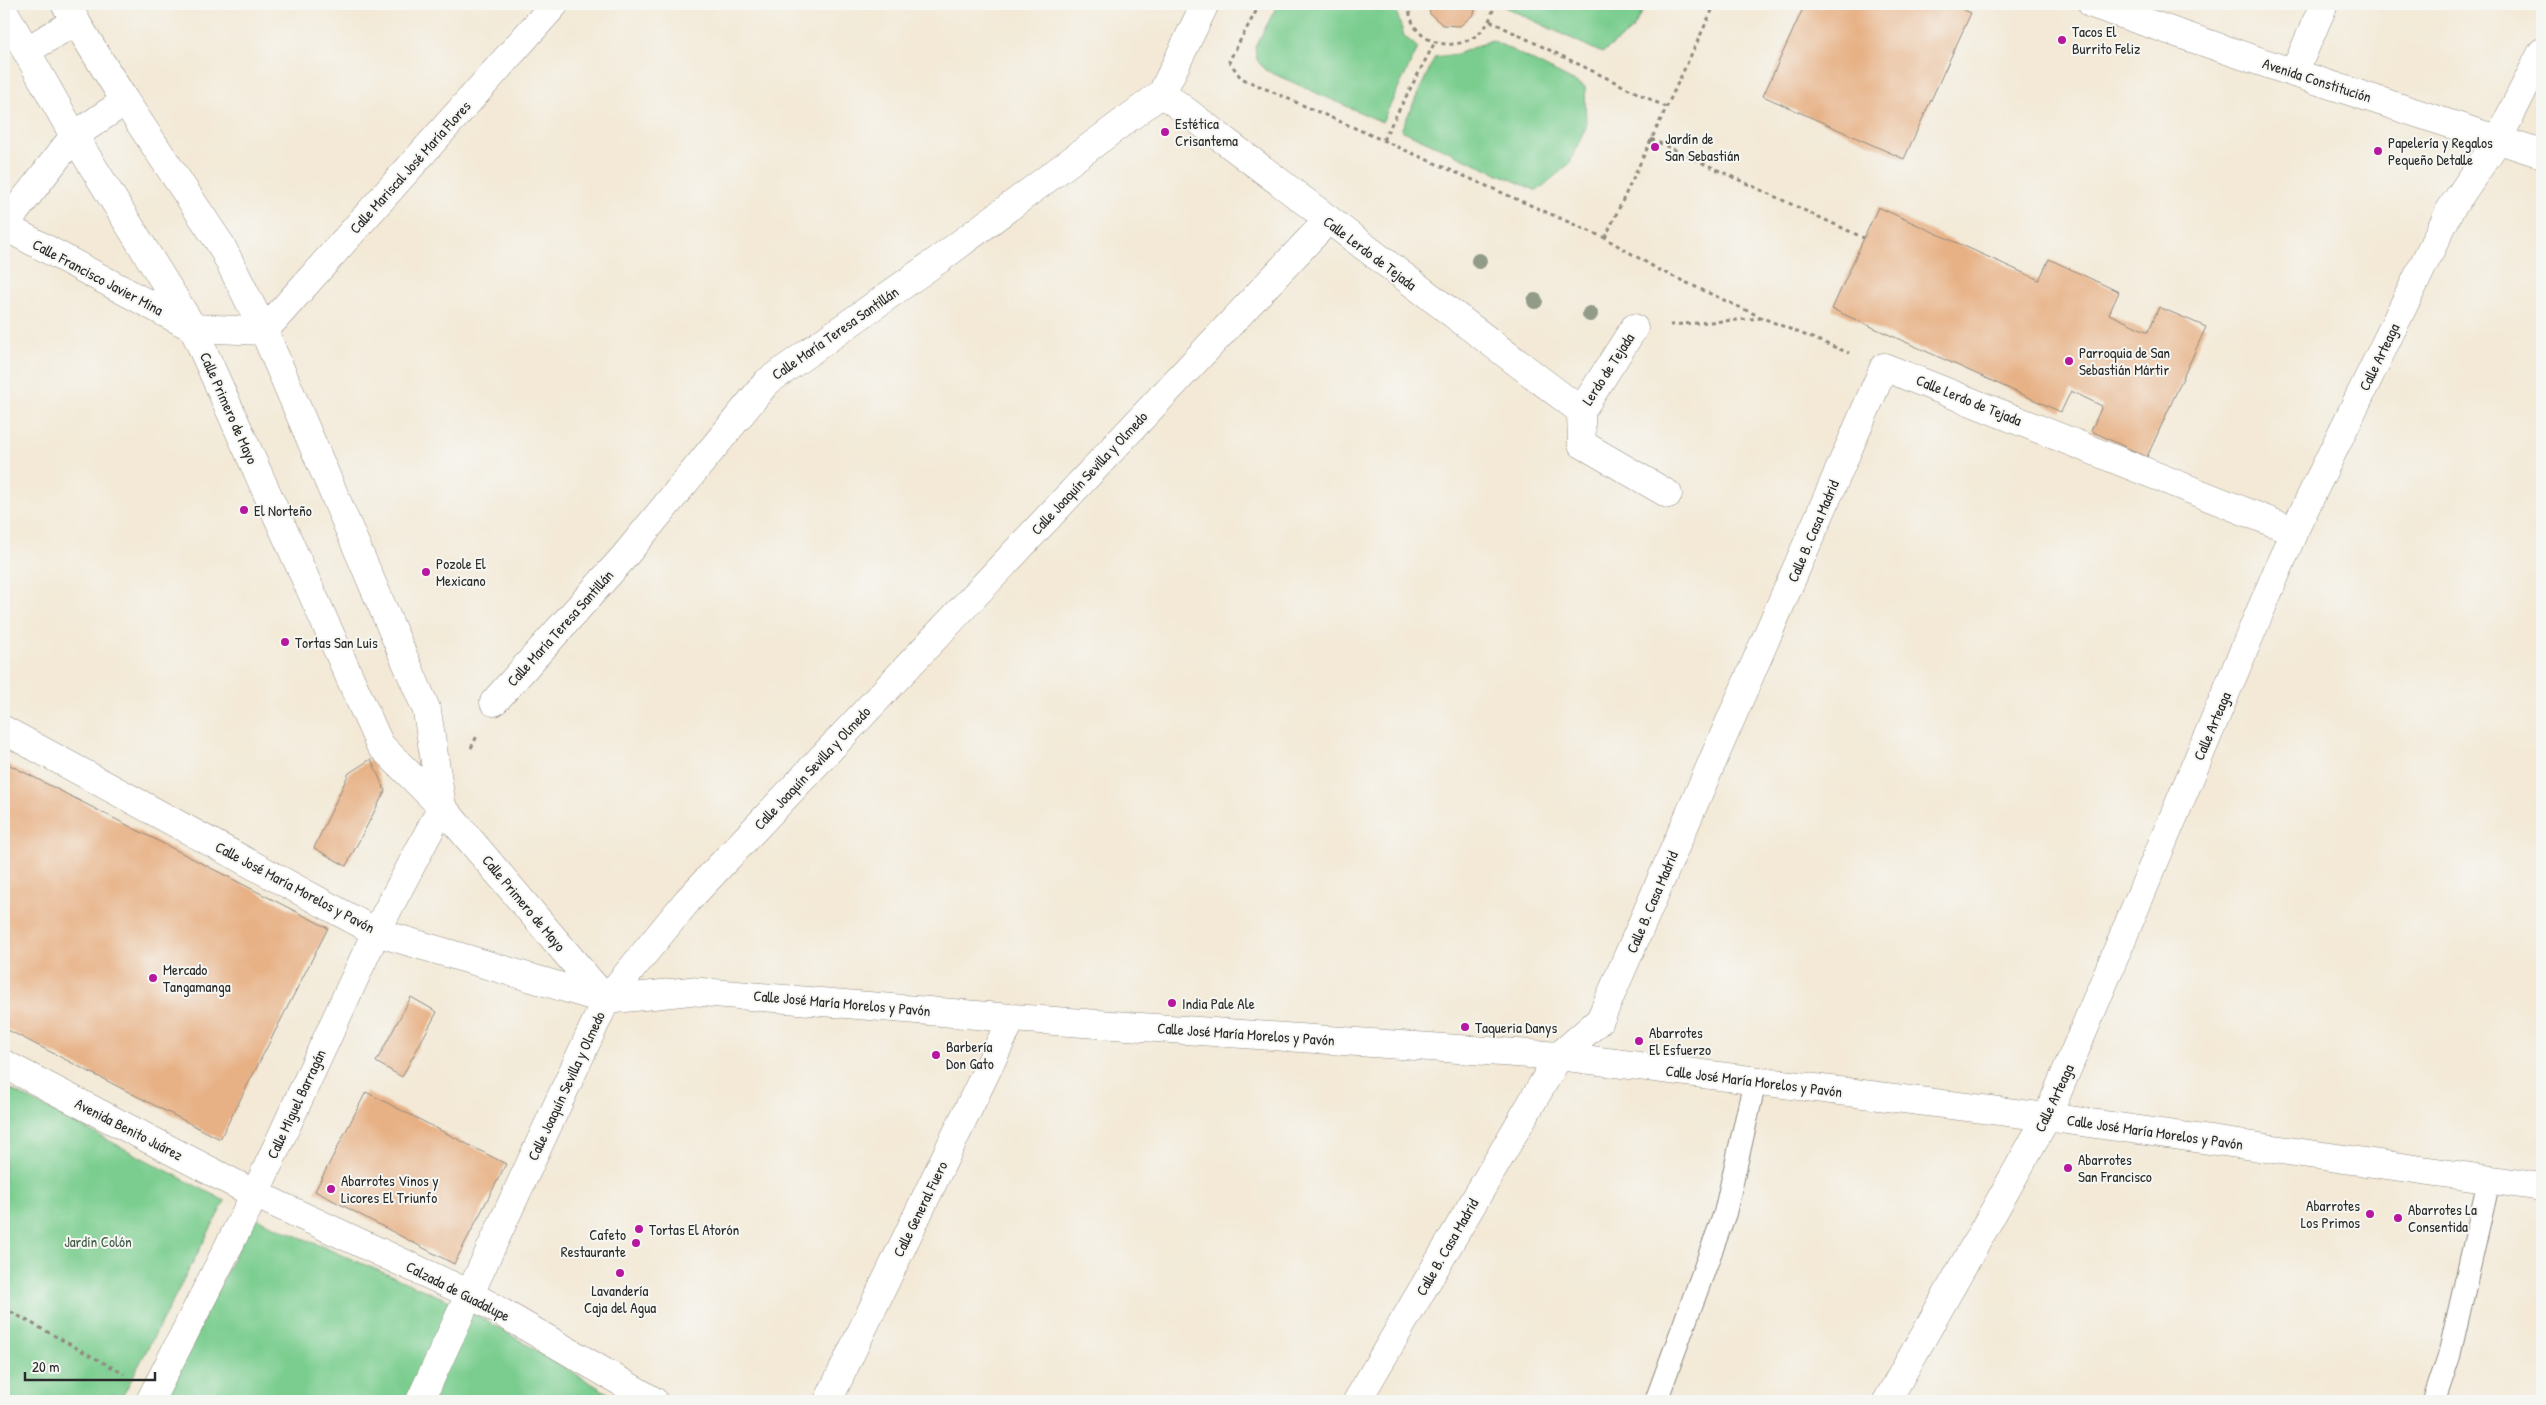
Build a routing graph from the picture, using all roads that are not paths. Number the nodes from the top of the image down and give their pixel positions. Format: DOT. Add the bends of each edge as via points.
graph roads {
  1 [pos="555,4"];
  2 [pos="1205,4"];
  3 [pos="2092,4"];
  4 [pos="2324,4"];
  5 [pos="4,11"];
  6 [pos="71,13"];
  7 [pos="26,51"];
  8 [pos="2542,52"];
  9 [pos="2294,73"];
  10 [pos="1162,93"];
  11 [pos="125,101"];
  12 [pos="74,136"];
  13 [pos="2498,140"];
  14 [pos="2542,154"];
  15 [pos="1327,220"];
  16 [pos="4,226"];
  17 [pos="193,328"];
  18 [pos="1634,328"];
  19 [pos="264,331"];
  20 [pos="1884,366"];
  21 [pos="1580,410"];
  22 [pos="1668,494"];
  23 [pos="2294,531"];
  24 [pos="494,702"];
  25 [pos="4,730"];
  26 [pos="442,807"];
  27 [pos="376,932"];
  28 [pos="606,1000"];
  29 [pos="1012,1018"];
  30 [pos="1559,1056"];
  31 [pos="4,1064"];
  32 [pos="1755,1081"];
  33 [pos="2047,1117"];
  34 [pos="2489,1180"];
  35 [pos="2542,1187"];
  36 [pos="255,1194"];
  37 [pos="470,1294"];
  38 [pos="153,1394"];
  39 [pos="420,1401"];
  40 [pos="654,1401"];
  41 [pos="828,1401"];
  42 [pos="1356,1401"];
  43 [pos="1656,1401"];
  44 [pos="1887,1401"];
  45 [pos="2434,1401"];
  1 -- 19 [label="street, Calle Mariscal José María Flores"];
  2 -- 10 [label="street, Calle María Teresa Santillán"];
  3 -- 9 [label="street, Avenida Constitución"];
  4 -- 9 [label="street"];
  5 -- 7 [label="street, Calle Primero de Mayo"];
  6 -- 7 [label="street"];
  6 -- 11 [label="street"];
  7 -- 12 [label="street, Calle Primero de Mayo"];
  8 -- 13 [label="street, Calle Arteaga"];
  9 -- 13 [label="street, Avenida Constitución"];
  10 -- 15 [label="street, Calle Lerdo de Tejada"];
  10 -- 24 [label="street, Calle María Teresa Santillán" via="941,258 767,382 623,558"];
  11 -- 12 [label="street"];
  11 -- 19 [label="street" via="221,245"];
  12 -- 16 [label="street"];
  12 -- 17 [label="street, Calle Primero de Mayo"];
  13 -- 14 [label="street, Avenida Constitución"];
  13 -- 23 [label="street, Calle Arteaga" via="2450,210"];
  15 -- 21 [label="street, Calle Lerdo de Tejada"];
  15 -- 28 [label="street, Calle Joaquín Sevilla y Olmedo" via="688,900"];
  16 -- 17 [label="street, Calle Francisco Javier Mina"];
  17 -- 19 [label="street"];
  17 -- 26 [label="street, Calle Primero de Mayo" via="380,745"];
  18 -- 21 [label="street, Lerdo de Tejada"];
  19 -- 26 [label="street" via="427,711"];
  20 -- 23 [label="street, Calle Lerdo de Tejada"];
  20 -- 30 [label="street, Calle B. Casa Madrid" via="1600,1020"];
  21 -- 22 [label="street" via="1582,444"];
  23 -- 33 [label="street, Calle Arteaga"];
  25 -- 27 [label="street, Calle José María Morelos y Pavón"];
  26 -- 27 [label="street, Calle Miguel Barragán"];
  26 -- 28 [label="street, Calle Primero de Mayo"];
  27 -- 28 [label="street, Calle José María Morelos y Pavón"];
  27 -- 36 [label="street, Calle Miguel Barragán"];
  28 -- 29 [label="street, Calle José María Morelos y Pavón" via="690,991"];
  28 -- 37 [label="street, Calle Joaquín Sevilla y Olmedo"];
  29 -- 30 [label="street, Calle José María Morelos y Pavón"];
  29 -- 41 [label="street, Calle General Fuero"];
  30 -- 32 [label="street, Calle José María Morelos y Pavón"];
  30 -- 42 [label="street, Calle B. Casa Madrid"];
  31 -- 36 [label="street, Avenida Benito Juárez"];
  32 -- 33 [label="street, Calle José María Morelos y Pavón"];
  32 -- 43 [label="lane" via="1725,1212"];
  33 -- 34 [label="street, Calle José María Morelos y Pavón"];
  33 -- 44 [label="street, Calle Arteaga"];
  34 -- 35 [label="street, Calle José María Morelos y Pavón"];
  34 -- 45 [label="lane" via="2450,1356"];
  36 -- 37 [label="street, Calzada de Guadalupe"];
  36 -- 38 [label="street, Calle Miguel Barragán"];
  37 -- 39 [label="street, Calle Joaquín Sevilla y Olmedo"];
  37 -- 40 [label="street, Calzada de Guadalupe"];
}
